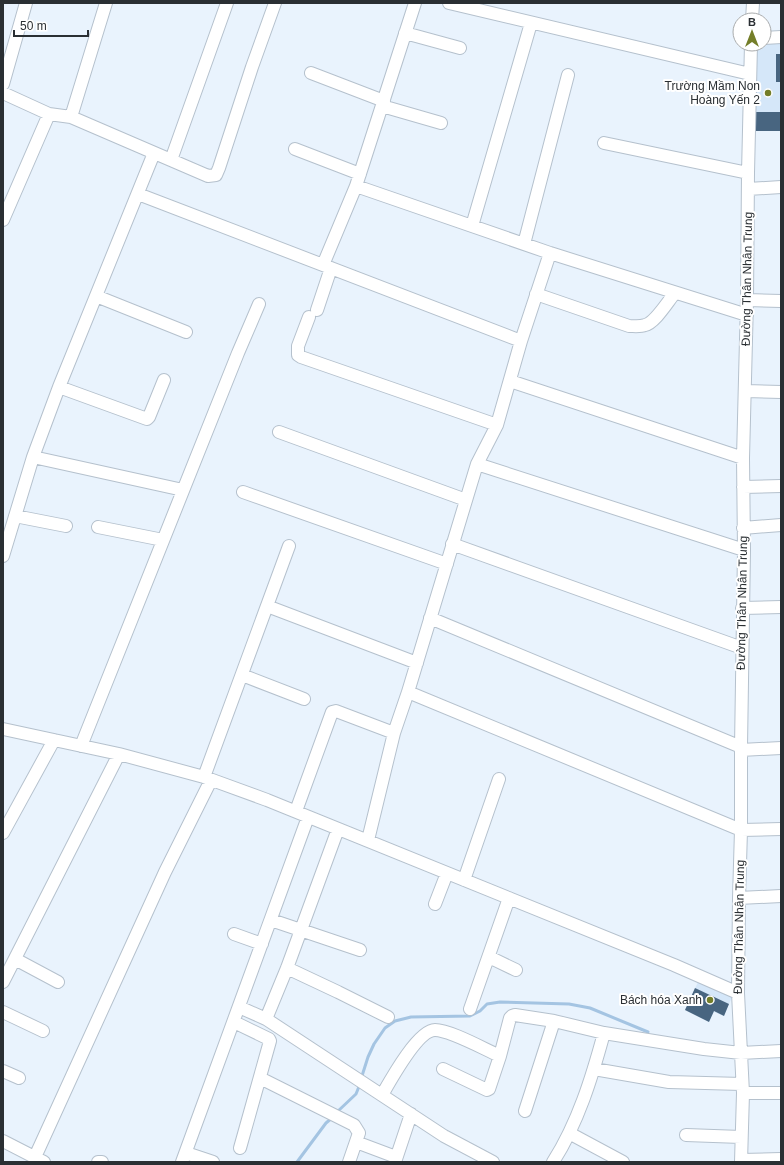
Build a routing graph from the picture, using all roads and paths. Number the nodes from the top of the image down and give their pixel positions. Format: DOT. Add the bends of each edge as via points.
graph roads {
  1 [pos="26,3"];
  2 [pos="106,3"];
  3 [pos="227,3"];
  4 [pos="275,3"];
  5 [pos="415,3"];
  6 [pos="448,3"];
  7 [pos="531,23"];
  8 [pos="405,33"];
  9 [pos="460,48"];
  10 [pos="751,52"];
  11 [pos="311,73"];
  12 [pos="750,74"];
  13 [pos="568,75"];
  14 [pos="3,84"];
  15 [pos="3,93"];
  16 [pos="383,103"];
  17 [pos="49,114"];
  18 [pos="70,117"];
  19 [pos="441,123"];
  20 [pos="604,143"];
  21 [pos="295,149"];
  22 [pos="154,153"];
  23 [pos="171,160"];
  24 [pos="748,173"];
  25 [pos="358,180"];
  26 [pos="781,187"];
  27 [pos="748,189"];
  28 [pos="138,194"];
  29 [pos="3,220"];
  30 [pos="472,226"];
  31 [pos="524,244"];
  32 [pos="550,253"];
  33 [pos="327,267"];
  34 [pos="674,292"];
  35 [pos="536,294"];
  36 [pos="96,296"];
  37 [pos="747,300"];
  38 [pos="781,301"];
  39 [pos="259,304"];
  40 [pos="747,315"];
  41 [pos="186,332"];
  42 [pos="522,341"];
  43 [pos="164,380"];
  44 [pos="510,381"];
  45 [pos="59,387"];
  46 [pos="745,391"];
  47 [pos="781,392"];
  48 [pos="497,425"];
  49 [pos="279,432"];
  50 [pos="33,457"];
  51 [pos="743,458"];
  52 [pos="477,464"];
  53 [pos="781,486"];
  54 [pos="743,487"];
  55 [pos="183,490"];
  56 [pos="243,492"];
  57 [pos="466,500"];
  58 [pos="15,516"];
  59 [pos="66,526"];
  60 [pos="781,526"];
  61 [pos="98,527"];
  62 [pos="743,528"];
  63 [pos="163,540"];
  64 [pos="452,544"];
  65 [pos="289,546"];
  66 [pos="744,550"];
  67 [pos="3,556"];
  68 [pos="447,564"];
  69 [pos="267,606"];
  70 [pos="781,607"];
  71 [pos="742,608"];
  72 [pos="430,618"];
  73 [pos="742,648"];
  74 [pos="417,663"];
  75 [pos="242,676"];
  76 [pos="408,692"];
  77 [pos="304,700"];
  78 [pos="3,729"];
  79 [pos="394,733"];
  80 [pos="54,740"];
  81 [pos="81,746"];
  82 [pos="741,748"];
  83 [pos="781,748"];
  84 [pos="119,754"];
  85 [pos="208,779"];
  86 [pos="499,779"];
  87 [pos="296,812"];
  88 [pos="308,817"];
  89 [pos="338,829"];
  90 [pos="781,829"];
  91 [pos="741,830"];
  92 [pos="3,832"];
  93 [pos="368,840"];
  94 [pos="447,873"];
  95 [pos="464,880"];
  96 [pos="781,896"];
  97 [pos="510,898"];
  98 [pos="739,898"];
  99 [pos="435,904"];
  100 [pos="271,920"];
  101 [pos="300,931"];
  102 [pos="234,934"];
  103 [pos="262,944"];
  104 [pos="360,950"];
  105 [pos="488,957"];
  106 [pos="15,959"];
  107 [pos="287,968"];
  108 [pos="516,970"];
  109 [pos="3,982"];
  110 [pos="58,982"];
  111 [pos="738,993"];
  112 [pos="239,1007"];
  113 [pos="470,1009"];
  114 [pos="3,1012"];
  115 [pos="388,1017"];
  116 [pos="266,1019"];
  117 [pos="554,1021"];
  118 [pos="234,1022"];
  119 [pos="43,1031"];
  120 [pos="604,1033"];
  121 [pos="781,1051"];
  122 [pos="741,1052"];
  123 [pos="500,1056"];
  124 [pos="443,1069"];
  125 [pos="594,1069"];
  126 [pos="3,1070"];
  127 [pos="19,1078"];
  128 [pos="260,1078"];
  129 [pos="742,1088"];
  130 [pos="781,1092"];
  131 [pos="382,1095"];
  132 [pos="525,1111"];
  133 [pos="411,1114"];
  134 [pos="569,1133"];
  135 [pos="686,1135"];
  136 [pos="741,1137"];
  137 [pos="3,1141"];
  138 [pos="356,1142"];
  139 [pos="240,1148"];
  140 [pos="184,1157"];
  141 [pos="396,1159"];
  142 [pos="40,1160"];
  143 [pos="781,1160"];
  144 [pos="741,1161"];
  145 [pos="98,1162"];
  146 [pos="102,1162"];
  147 [pos="213,1162"];
  148 [pos="350,1162"];
  149 [pos="493,1162"];
  150 [pos="553,1162"];
  151 [pos="623,1162"];
  1 -- 14 [label="street"];
  2 -- 18 [label="street"];
  3 -- 23 [label="street"];
  4 -- 23 [label="street" via="216,175 208,176"];
  5 -- 8 [label="street"];
  6 -- 7 [label="street"];
  7 -- 12 [label="street"];
  7 -- 30 [label="street"];
  8 -- 9 [label="street"];
  8 -- 16 [label="street"];
  10 -- 12 [label="street, Đường Thân Nhân Trung"];
  11 -- 16 [label="street"];
  12 -- 24 [label="street, Đường Thân Nhân Trung"];
  13 -- 31 [label="street"];
  15 -- 17 [label="street"];
  16 -- 19 [label="street"];
  16 -- 25 [label="street"];
  17 -- 18 [label="street"];
  17 -- 29 [label="street"];
  18 -- 22 [label="street"];
  20 -- 24 [label="street"];
  21 -- 25 [label="street"];
  22 -- 23 [label="street"];
  22 -- 28 [label="street"];
  24 -- 27 [label="street, Đường Thân Nhân Trung"];
  25 -- 30 [label="street"];
  25 -- 33 [label="street"];
  26 -- 27 [label="street"];
  27 -- 37 [label="street, Đường Thân Nhân Trung"];
  28 -- 33 [label="street"];
  28 -- 36 [label="street"];
  30 -- 31 [label="street"];
  31 -- 32 [label="street"];
  32 -- 34 [label="street"];
  32 -- 35 [label="street"];
  33 -- 42 [label="street"];
  33 -- 48 [label="street" via="298,355"];
  34 -- 35 [label="street" via="651,322 638,326 629,326"];
  34 -- 40 [label="street"];
  35 -- 42 [label="street"];
  36 -- 41 [label="street"];
  36 -- 45 [label="street"];
  37 -- 38 [label="street"];
  37 -- 40 [label="street, Đường Thân Nhân Trung"];
  39 -- 55 [label="street"];
  40 -- 46 [label="street, Đường Thân Nhân Trung"];
  42 -- 44 [label="street"];
  43 -- 45 [label="street" via="147,419"];
  44 -- 48 [label="street"];
  44 -- 51 [label="street"];
  45 -- 50 [label="street"];
  46 -- 47 [label="street"];
  46 -- 51 [label="street, Đường Thân Nhân Trung"];
  48 -- 52 [label="street"];
  49 -- 57 [label="street"];
  50 -- 55 [label="street"];
  50 -- 58 [label="street"];
  51 -- 54 [label="street, Đường Thân Nhân Trung"];
  52 -- 57 [label="street"];
  52 -- 66 [label="street"];
  53 -- 54 [label="street"];
  54 -- 62 [label="street, Đường Thân Nhân Trung"];
  55 -- 63 [label="street"];
  56 -- 68 [label="street"];
  57 -- 64 [label="street"];
  58 -- 59 [label="street"];
  58 -- 67 [label="street"];
  60 -- 62 [label="street"];
  61 -- 63 [label="street"];
  62 -- 66 [label="street, Đường Thân Nhân Trung"];
  63 -- 81 [label="street"];
  64 -- 68 [label="street"];
  64 -- 73 [label="street"];
  65 -- 69 [label="street"];
  66 -- 71 [label="street, Đường Thân Nhân Trung"];
  68 -- 72 [label="street"];
  69 -- 74 [label="street"];
  69 -- 75 [label="street"];
  70 -- 71 [label="street"];
  71 -- 73 [label="street, Đường Thân Nhân Trung"];
  72 -- 74 [label="street"];
  72 -- 82 [label="street"];
  73 -- 82 [label="street, Đường Thân Nhân Trung"];
  74 -- 76 [label="street"];
  75 -- 77 [label="street"];
  75 -- 85 [label="street"];
  76 -- 79 [label="street"];
  76 -- 91 [label="street"];
  78 -- 80 [label="street"];
  79 -- 87 [label="street" via="336,711 332,712"];
  79 -- 93 [label="street"];
  80 -- 81 [label="street"];
  80 -- 92 [label="street"];
  81 -- 84 [label="street"];
  82 -- 83 [label="street"];
  82 -- 91 [label="street, Đường Thân Nhân Trung"];
  84 -- 85 [label="street"];
  84 -- 106 [label="street"];
  85 -- 87 [label="street"];
  85 -- 142 [label="street"];
  86 -- 95 [label="street"];
  87 -- 88 [label="street"];
  88 -- 89 [label="street"];
  88 -- 100 [label="street"];
  89 -- 93 [label="street"];
  89 -- 101 [label="street"];
  90 -- 91 [label="street"];
  91 -- 98 [label="street, Đường Thân Nhân Trung"];
  93 -- 94 [label="street"];
  94 -- 95 [label="street"];
  94 -- 99 [label="street"];
  95 -- 97 [label="street"];
  96 -- 98 [label="street"];
  97 -- 105 [label="street"];
  97 -- 111 [label="street"];
  98 -- 111 [label="street, Đường Thân Nhân Trung"];
  100 -- 101 [label="street"];
  100 -- 103 [label="street"];
  101 -- 104 [label="street"];
  101 -- 107 [label="street"];
  102 -- 103 [label="street"];
  103 -- 112 [label="street"];
  105 -- 108 [label="street"];
  105 -- 113 [label="street"];
  106 -- 109 [label="street"];
  106 -- 110 [label="street"];
  107 -- 115 [label="street"];
  107 -- 116 [label="street"];
  111 -- 122 [label="street, Đường Thân Nhân Trung"];
  112 -- 116 [label="street"];
  112 -- 118 [label="street"];
  114 -- 119 [label="street"];
  116 -- 131 [label="street"];
  117 -- 120 [label="street"];
  117 -- 123 [label="street" via="512,1016"];
  117 -- 132 [label="street"];
  118 -- 128 [label="street" via="270,1041"];
  118 -- 140 [label="street"];
  120 -- 122 [label="street"];
  120 -- 125 [label="street"];
  121 -- 122 [label="street"];
  122 -- 129 [label="street, Đường Thân Nhân Trung"];
  123 -- 124 [label="street" via="487,1090"];
  123 -- 131 [label="street" via="445,1031 433,1030 415,1044"];
  125 -- 129 [label="street" via="669,1082"];
  125 -- 134 [label="street"];
  126 -- 127 [label="street"];
  128 -- 138 [label="street" via="354,1126 359,1133"];
  128 -- 139 [label="street"];
  129 -- 130 [label="street"];
  129 -- 136 [label="street, Đường Thân Nhân Trung"];
  131 -- 133 [label="street"];
  133 -- 141 [label="street"];
  133 -- 149 [label="street" via="444,1136"];
  134 -- 150 [label="street"];
  134 -- 151 [label="street"];
  135 -- 136 [label="street"];
  136 -- 144 [label="street, Đường Thân Nhân Trung"];
  137 -- 142 [label="street"];
  138 -- 141 [label="street"];
  138 -- 148 [label="street"];
  140 -- 147 [label="street"];
  143 -- 144 [label="street"];
  145 -- 146 [label="street"];
}
